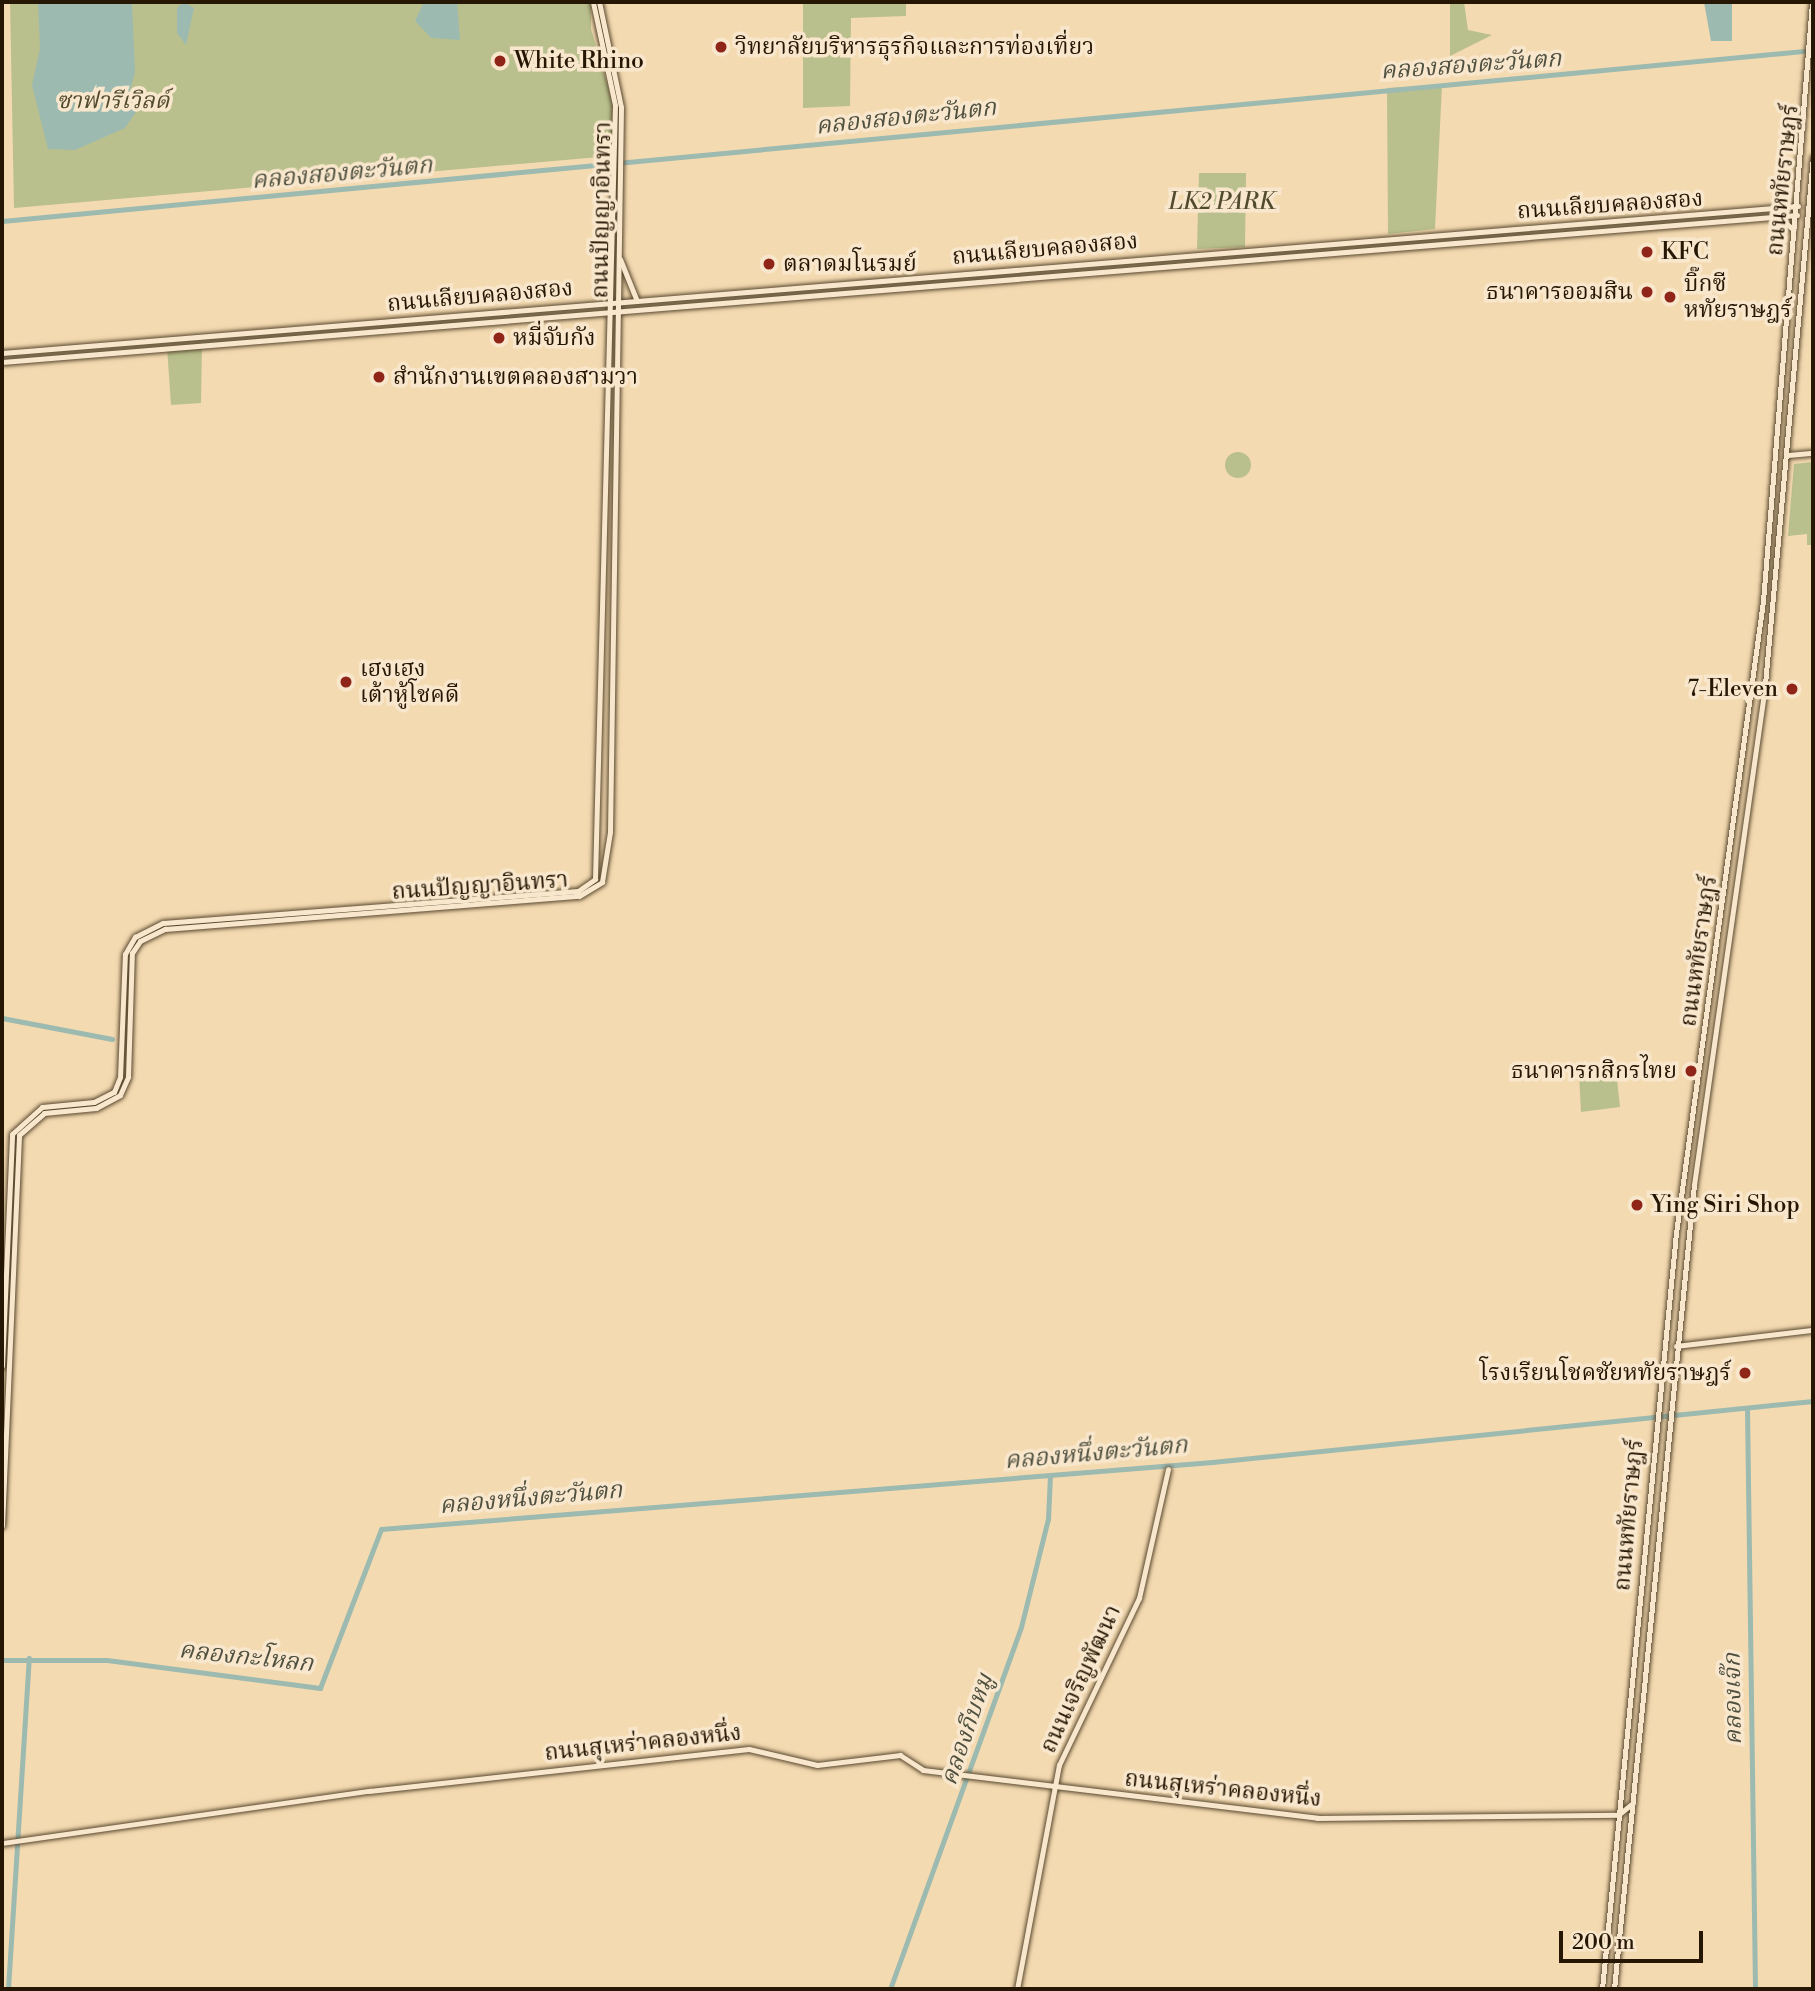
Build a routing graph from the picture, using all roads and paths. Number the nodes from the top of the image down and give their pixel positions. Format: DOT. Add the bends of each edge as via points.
graph roads {
  1 [pos="593,2"];
  2 [pos="599,2"];
  3 [pos="1812,2"];
  4 [pos="1813,38"];
  5 [pos="1812,64"];
  6 [pos="618,154"];
  7 [pos="1813,157"];
  8 [pos="617,171"];
  9 [pos="1799,198"];
  10 [pos="1798,206"];
  11 [pos="1808,206"];
  12 [pos="1784,209"];
  13 [pos="1797,215"];
  14 [pos="1807,216"];
  15 [pos="1780,218"];
  16 [pos="1563,226"];
  17 [pos="1794,230"];
  18 [pos="1564,236"];
  19 [pos="620,259"];
  20 [pos="637,301"];
  21 [pos="616,303"];
  22 [pos="616,311"];
  23 [pos="458,315"];
  24 [pos="459,324"];
  25 [pos="2,353"];
  26 [pos="2,362"];
  27 [pos="1813,453"];
  28 [pos="1777,455"];
  29 [pos="1788,455"];
  30 [pos="1688,1147"];
  31 [pos="1699,1150"];
  32 [pos="1682,1183"];
  33 [pos="1694,1185"];
  34 [pos="1813,1330"];
  35 [pos="1676,1346"];
  36 [pos="2,1366"];
  37 [pos="1168,1469"];
  38 [pos="2,1526"];
  39 [pos="1055,1789"];
  40 [pos="1633,1803"];
  41 [pos="1618,1815"];
  42 [pos="1630,1829"];
  43 [pos="2,1843"];
  44 [pos="1017,1989"];
  45 [pos="1602,1989"];
  46 [pos="1614,1989"];
  1 -- 6 [label="main road, ถนนปัญญาอินทรา" via="614,93"];
  2 -- 6 [label="main road, ถนนปัญญาอินทรา" via="621,96"];
  3 -- 4 [label="main road, ถนนหทัยราษฎร์"];
  4 -- 5 [label="main road, ถนนหทัยราษฎร์"];
  5 -- 9 [label="main road, ถนนหทัยราษฎร์"];
  6 -- 8 [label="main road, ถนนปัญญาอินทรา"];
  7 -- 11 [label="main road, ถนนหทัยราษฎร์"];
  8 -- 19 [label="main road, ถนนปัญญาอินทรา"];
  8 -- 21 [label="main road, ถนนปัญญาอินทรา"];
  9 -- 10 [label="main road, ถนนหทัยราษฎร์"];
  9 -- 12 [label="main road"];
  10 -- 11 [label="main road, ถนนเลียบคลองสอง"];
  10 -- 12 [label="main road, ถนนเลียบคลองสอง"];
  10 -- 13 [label="main road, ถนนหทัยราษฎร์"];
  11 -- 14 [label="main road, ถนนหทัยราษฎร์"];
  12 -- 16 [label="main road, ถนนเลียบคลองสอง"];
  13 -- 14 [label="main road, ถนนเลียบคลองสอง"];
  13 -- 15 [label="main road, ถนนเลียบคลองสอง"];
  13 -- 17 [label="main road, ถนนหทัยราษฎร์"];
  14 -- 29 [label="main road, ถนนหทัยราษฎร์"];
  15 -- 17 [label="main road"];
  15 -- 18 [label="main road, ถนนเลียบคลองสอง"];
  16 -- 18 [label="main road"];
  16 -- 20 [label="main road, ถนนเลียบคลองสอง"];
  17 -- 28 [label="main road, ถนนหทัยราษฎร์"];
  18 -- 22 [label="main road, ถนนเลียบคลองสอง"];
  19 -- 20 [label="main road"];
  19 -- 21 [label="main road, ถนนปัญญาอินทรา"];
  20 -- 21 [label="main road, ถนนเลียบคลองสอง"];
  21 -- 22 [label="main road, ถนนปัญญาอินทรา"];
  21 -- 23 [label="main road, ถนนเลียบคลองสอง"];
  22 -- 24 [label="main road, ถนนเลียบคลองสอง"];
  22 -- 36 [label="main road, ถนนปัญญาอินทรา" via="595,879 578,891 163,923 135,937 125,954 121,1077 114,1092 94,1102 41,1107 12,1134"];
  22 -- 38 [label="main road, ถนนปัญญาอินทรา" via="610,832 601,882 579,896 165,929 141,941 132,953 128,1077 120,1095 96,1108 34,1117 18,1141"];
  23 -- 24 [label="main road"];
  23 -- 25 [label="main road, ถนนเลียบคลองสอง"];
  24 -- 26 [label="main road, ถนนเลียบคลองสอง"];
  27 -- 29 [label="main road"];
  28 -- 29 [label="main road"];
  28 -- 30 [label="main road, ถนนหทัยราษฎร์" via="1749,725"];
  29 -- 31 [label="main road, ถนนหทัยราษฎร์" via="1756,763"];
  30 -- 31 [label="main road"];
  30 -- 32 [label="main road, ถนนหทัยราษฎร์"];
  31 -- 33 [label="main road, ถนนหทัยราษฎร์"];
  32 -- 33 [label="main road"];
  32 -- 41 [label="main road, ถนนหทัยราษฎร์"];
  33 -- 35 [label="main road, ถนนหทัยราษฎร์"];
  34 -- 35 [label="main road"];
  35 -- 40 [label="main road, ถนนหทัยราษฎร์"];
  37 -- 39 [label="main road, ถนนเจริญพัฒนา" via="1139,1598 1061,1760"];
  39 -- 41 [label="main road, ถนนสุเหร่าคลองหนึ่ง" via="1345,1820"];
  39 -- 43 [label="main road, ถนนสุเหร่าคลองหนึ่ง" via="920,1769 900,1755 817,1765 749,1749 369,1791"];
  39 -- 44 [label="main road, ถนนเจริญพัฒนา"];
  40 -- 41 [label="main road"];
  40 -- 42 [label="main road, ถนนหทัยราษฎร์"];
  41 -- 42 [label="main road"];
  41 -- 45 [label="main road, ถนนหทัยราษฎร์"];
  42 -- 46 [label="main road, ถนนหทัยราษฎร์"];
}
